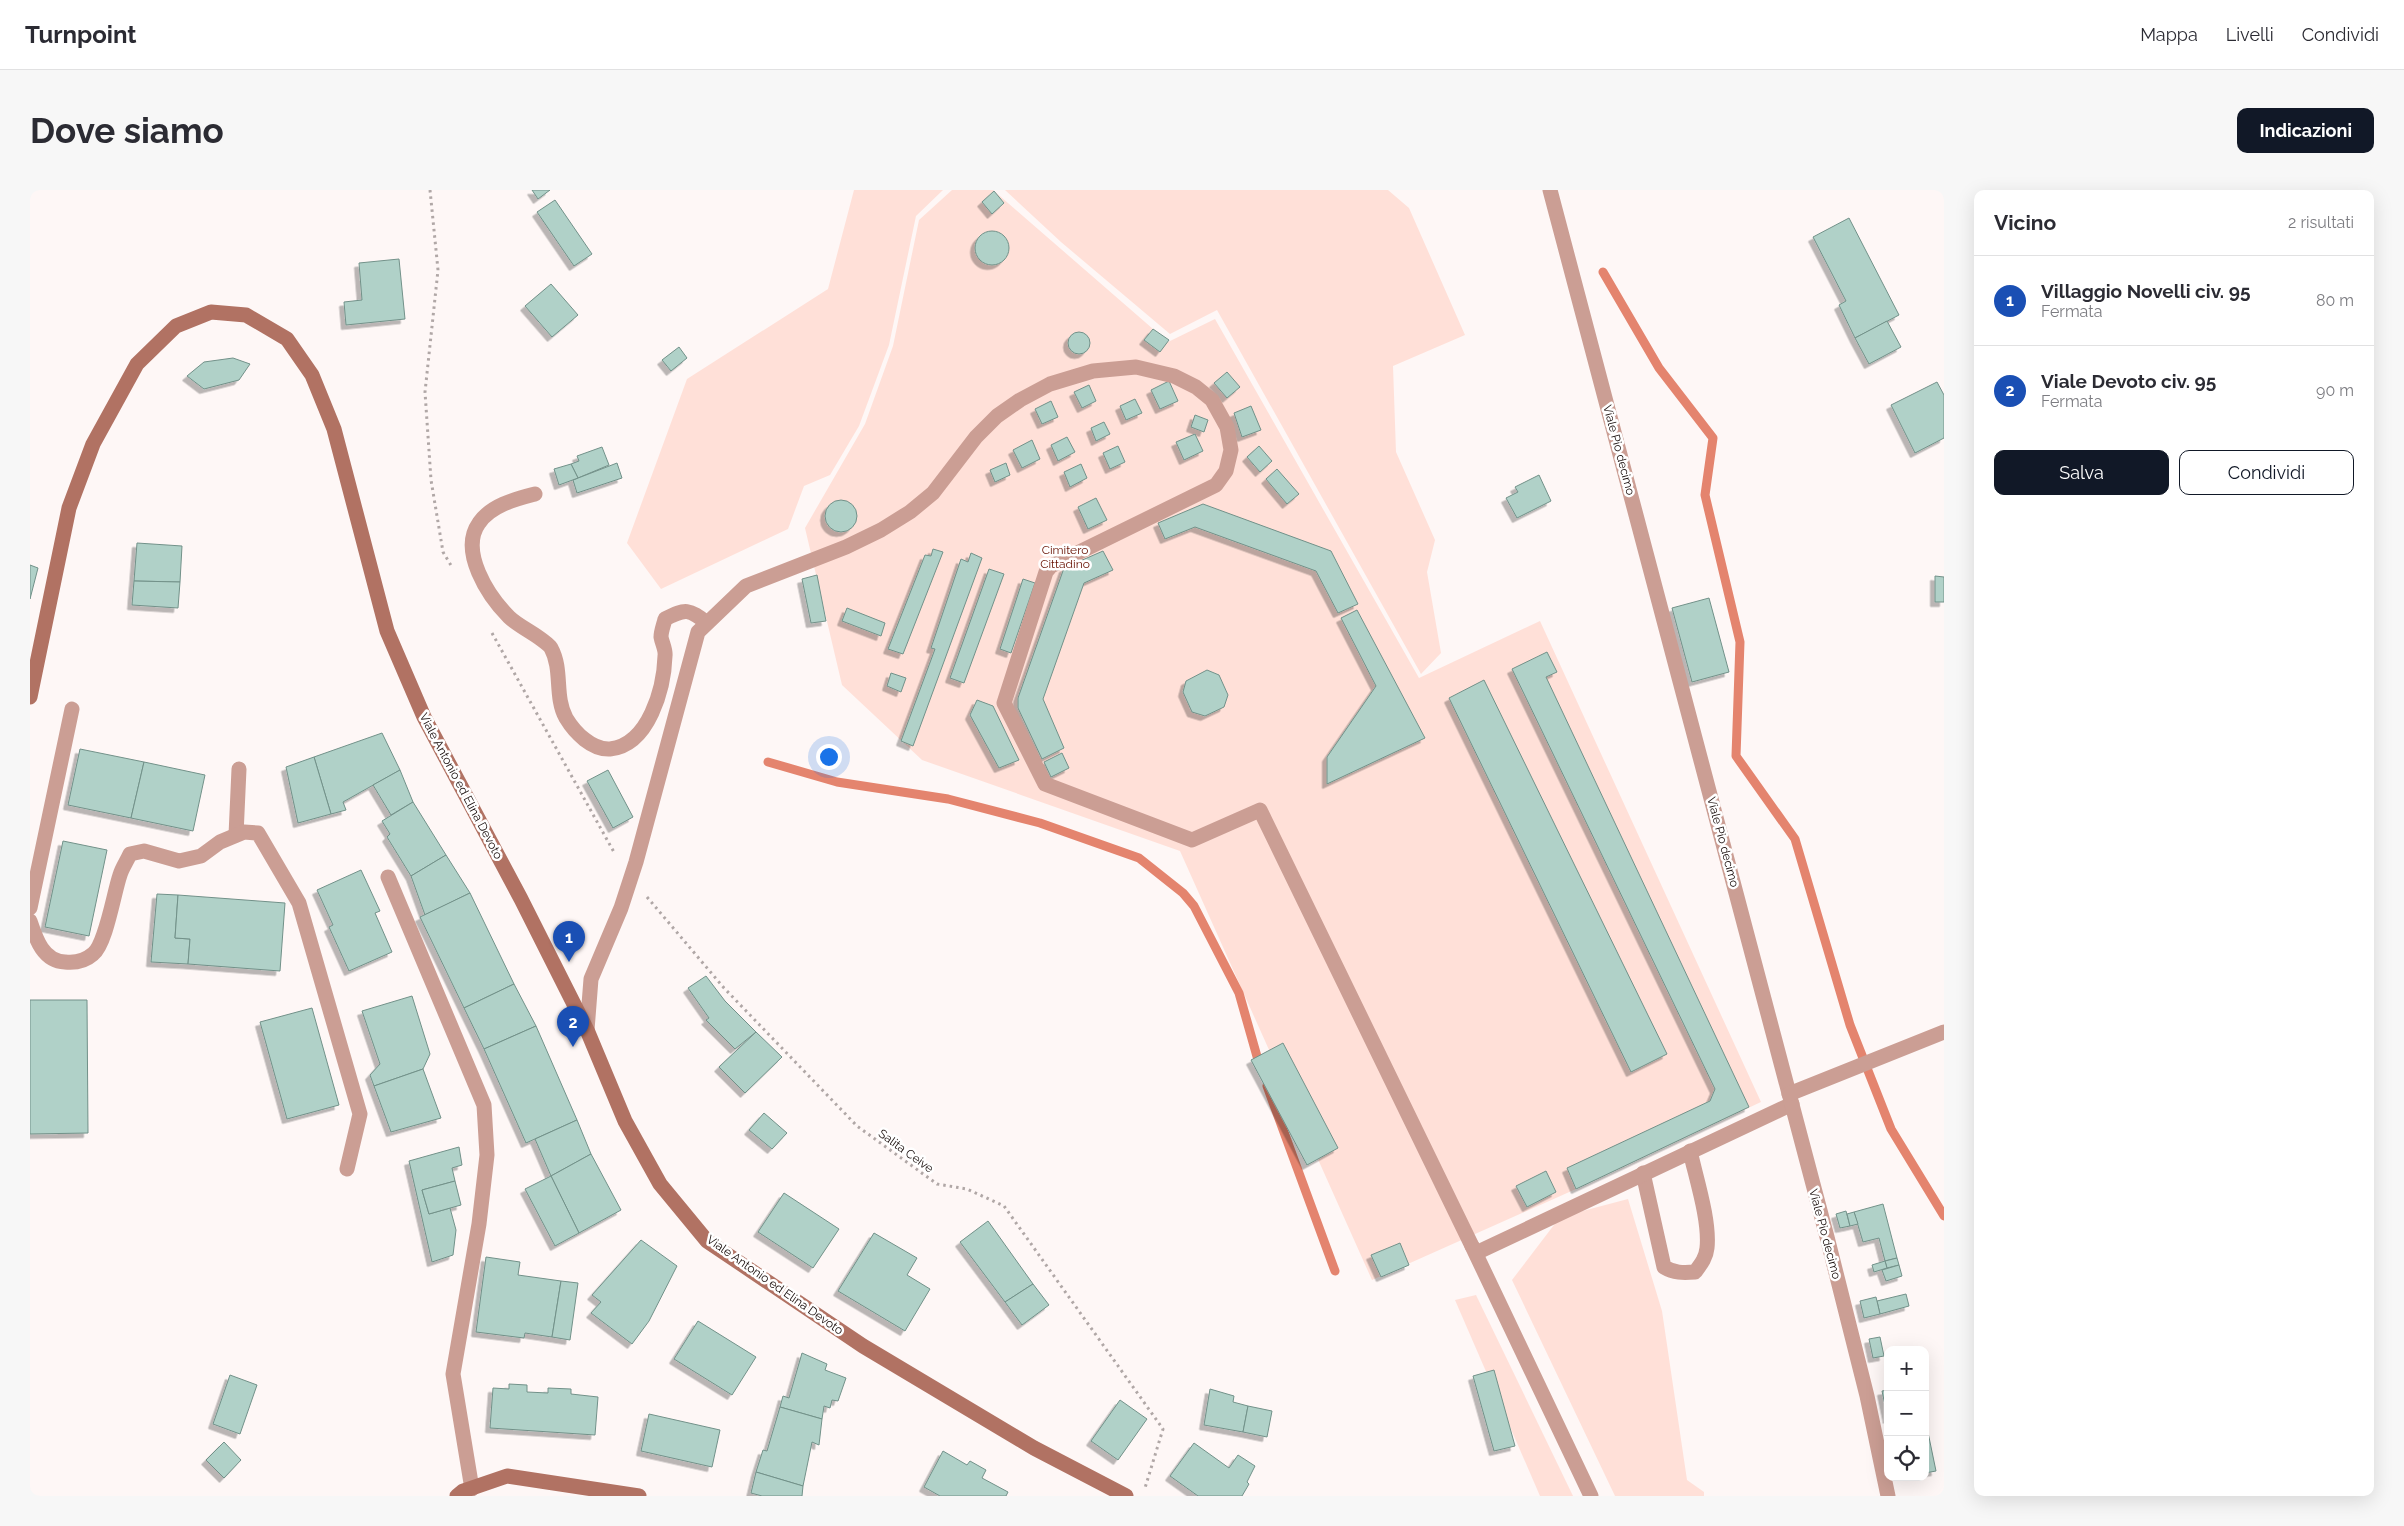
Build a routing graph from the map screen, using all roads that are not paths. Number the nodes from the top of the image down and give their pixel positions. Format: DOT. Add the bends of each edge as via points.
graph roads {
  1 [pos="1550,190"];
  2 [pos="535,494"];
  3 [pos="708,623"];
  4 [pos="30,697"];
  5 [pos="72,709"];
  6 [pos="239,769"];
  7 [pos="236,836"];
  8 [pos="388,877"];
  9 [pos="30,908"];
  10 [pos="30,921"];
  11 [pos="587,1030"];
  12 [pos="1944,1032"];
  13 [pos="1791,1099"];
  14 [pos="1690,1151"];
  15 [pos="347,1169"];
  16 [pos="1643,1173"];
  17 [pos="1474,1250"];
  18 [pos="472,1489"];
  19 [pos="457,1496"];
  20 [pos="639,1496"];
  21 [pos="1126,1496"];
  22 [pos="1592,1496"];
  23 [pos="1888,1496"];
  1 -- 13 [label="street, Viale Pio decimo"];
  2 -- 3 [label="street" via="508,501 479,522 471,540 474,560 484,585 508,616 550,646 557,664 560,699 566,716 589,743 602,749 614,748 629,744 640,733 658,701 666,655 661,636 665,619 680,611 692,611"];
  3 -- 11 [label="street" via="698,632 622,908 591,979"];
  3 -- 17 [label="street" via="746,586 846,547 910,512 934,492 976,437 997,416 1050,384 1092,371 1136,367 1174,376 1212,400 1227,427 1231,450 1226,471 1216,485 1051,566 1046,572 1004,703 1045,784 1192,840 1260,810"];
  4 -- 11 [label="street, Viale Antonio ed Elina Devoto" via="69,508 93,444 137,364 176,326 211,312 246,316 287,339 312,375 334,429 387,631 420,708 522,899"];
  5 -- 9 [label="street"];
  6 -- 7 [label="street"];
  7 -- 10 [label="street" via="220,842 201,856 179,861 144,851 130,854 121,873 103,938 94,954 76,963 58,962 48,956 37,941"];
  7 -- 15 [label="street" via="244,832 258,833 298,903 360,1114"];
  8 -- 18 [label="street" via="484,1105 486,1165 453,1374"];
  11 -- 21 [label="street, Viale Antonio ed Elina Devoto" via="625,1121 656,1176 707,1241 863,1346 1034,1448"];
  12 -- 13 [label="street" via="1828,1079"];
  13 -- 14 [label="street"];
  13 -- 23 [label="street, Viale Pio decimo" via="1867,1396"];
  14 -- 16 [label="street"];
  14 -- 16 [label="street" via="1707,1234 1703,1262 1695,1272 1683,1273 1664,1267"];
  16 -- 17 [label="street"];
  17 -- 22 [label="street"];
  18 -- 19 [label="street"];
  18 -- 20 [label="street" via="507,1476"];
}
